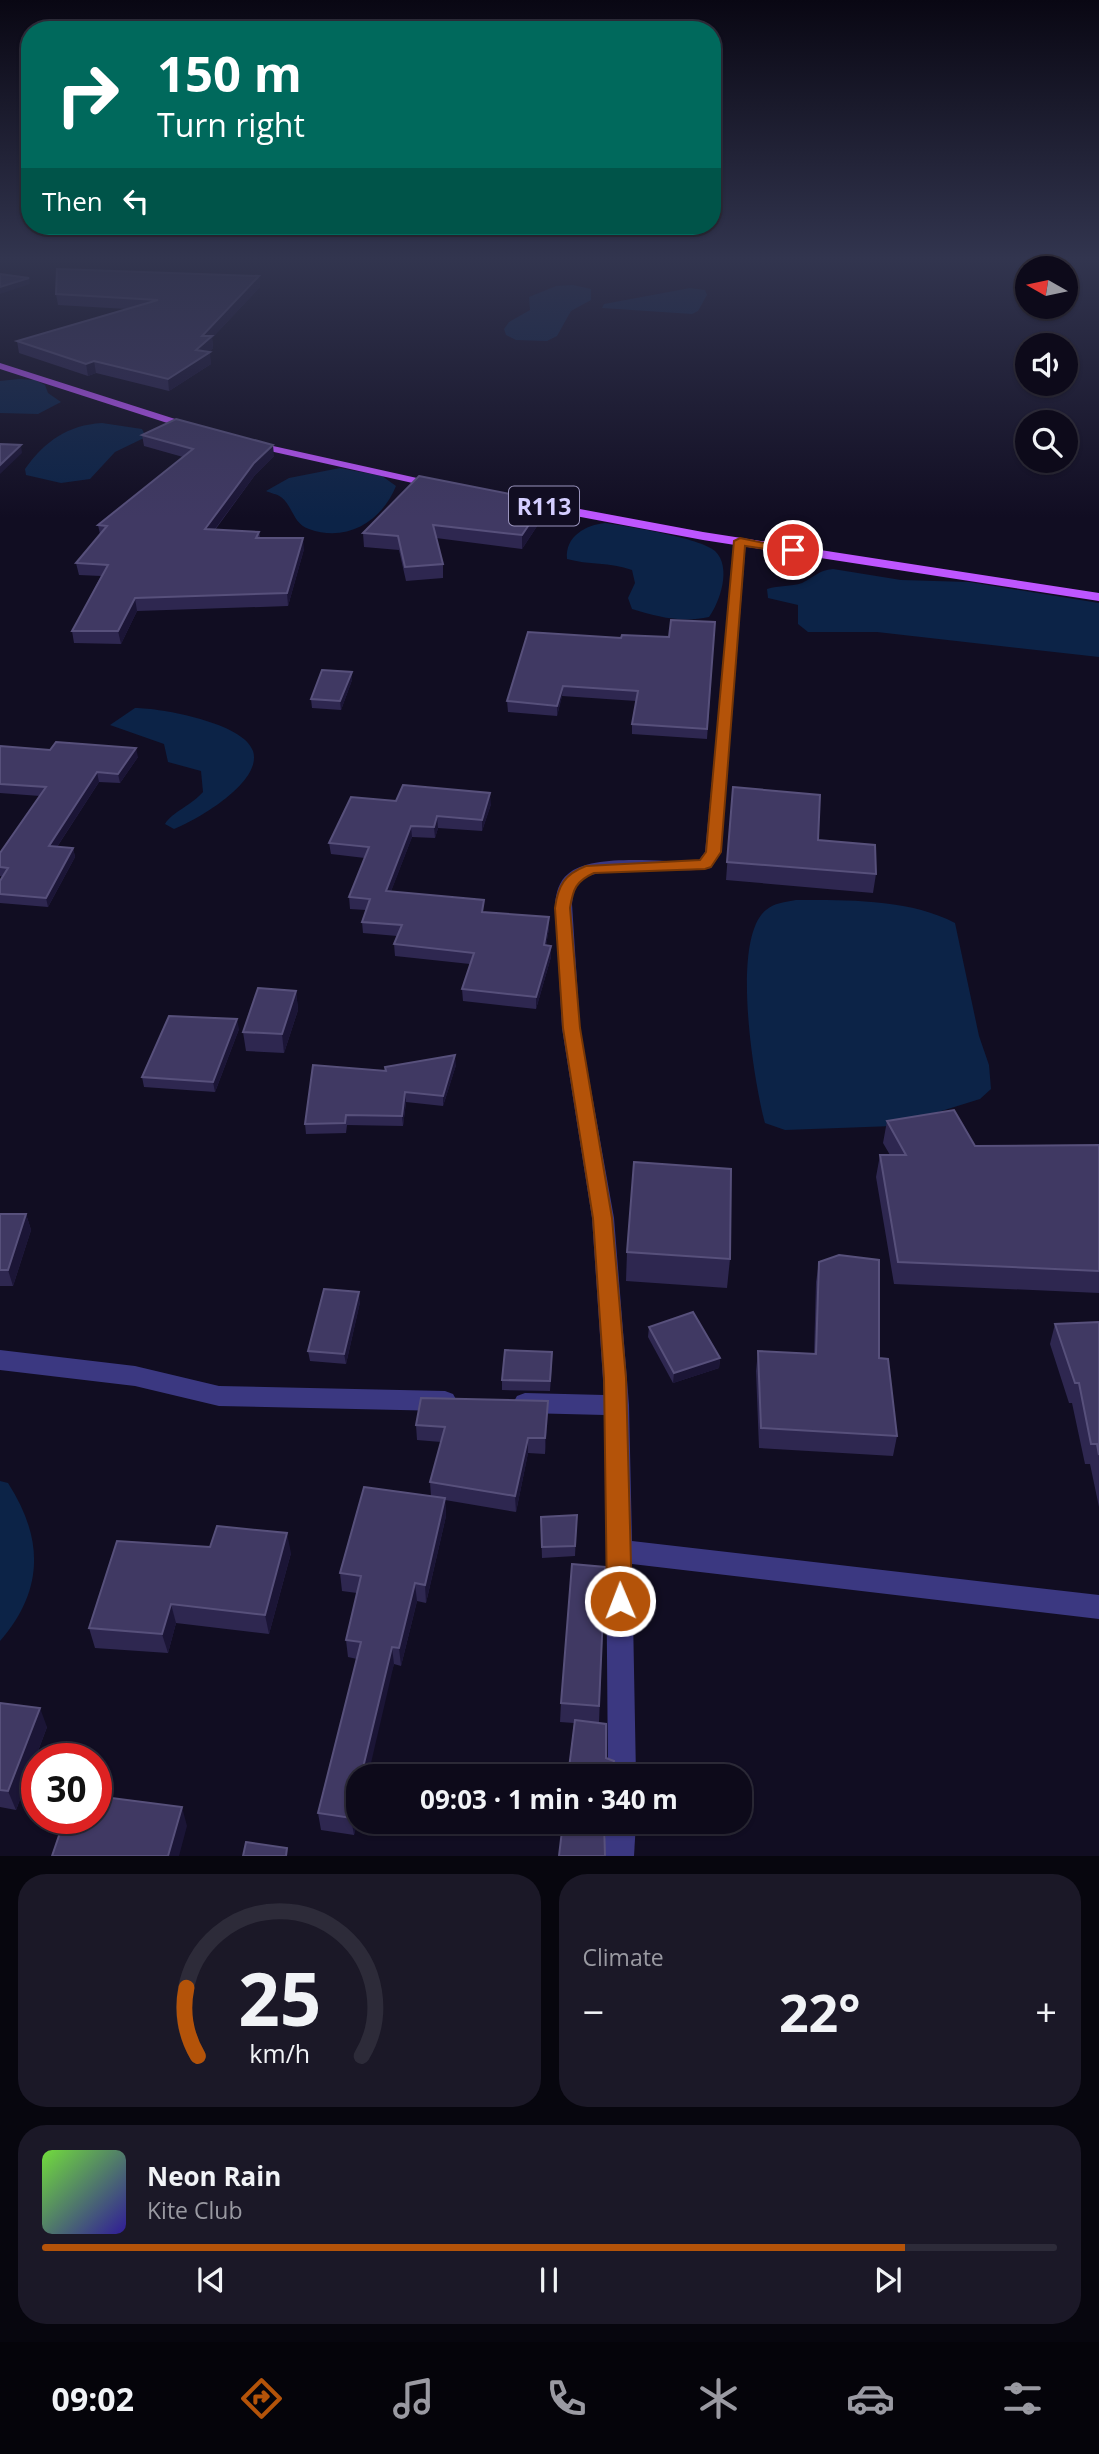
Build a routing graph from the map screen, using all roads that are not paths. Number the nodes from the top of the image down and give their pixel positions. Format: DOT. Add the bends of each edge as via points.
graph roads {
  1 [pos="0,366"];
  2 [pos="209,432"];
  3 [pos="235,440"];
  4 [pos="452,489"];
  5 [pos="505,499"];
  6 [pos="740,541"];
  7 [pos="1099,597"];
  8 [pos="0,1360"];
  9 [pos="465,1401"];
  10 [pos="506,1402"];
  11 [pos="617,1405"];
  12 [pos="619,1551"];
  13 [pos="1099,1607"];
  14 [pos="622,1764"];
  15 [pos="620,1834"];
  16 [pos="619,1856"];
  1 -- 2 [label="main road"];
  3 -- 4 [label="main road"];
  5 -- 6 [label="main road, R113"];
  6 -- 7 [label="main road, R113"];
  6 -- 11 [label="street" via="713,852 705,864 694,867 592,869 575,876 565,890 562,908 571,1028 603,1218"];
  8 -- 9 [label="street" via="135,1376 219,1396"];
  10 -- 11 [label="street"];
  11 -- 12 [label="street"];
  12 -- 13 [label="street"];
  12 -- 14 [label="street"];
  15 -- 16 [label="street"];
}
